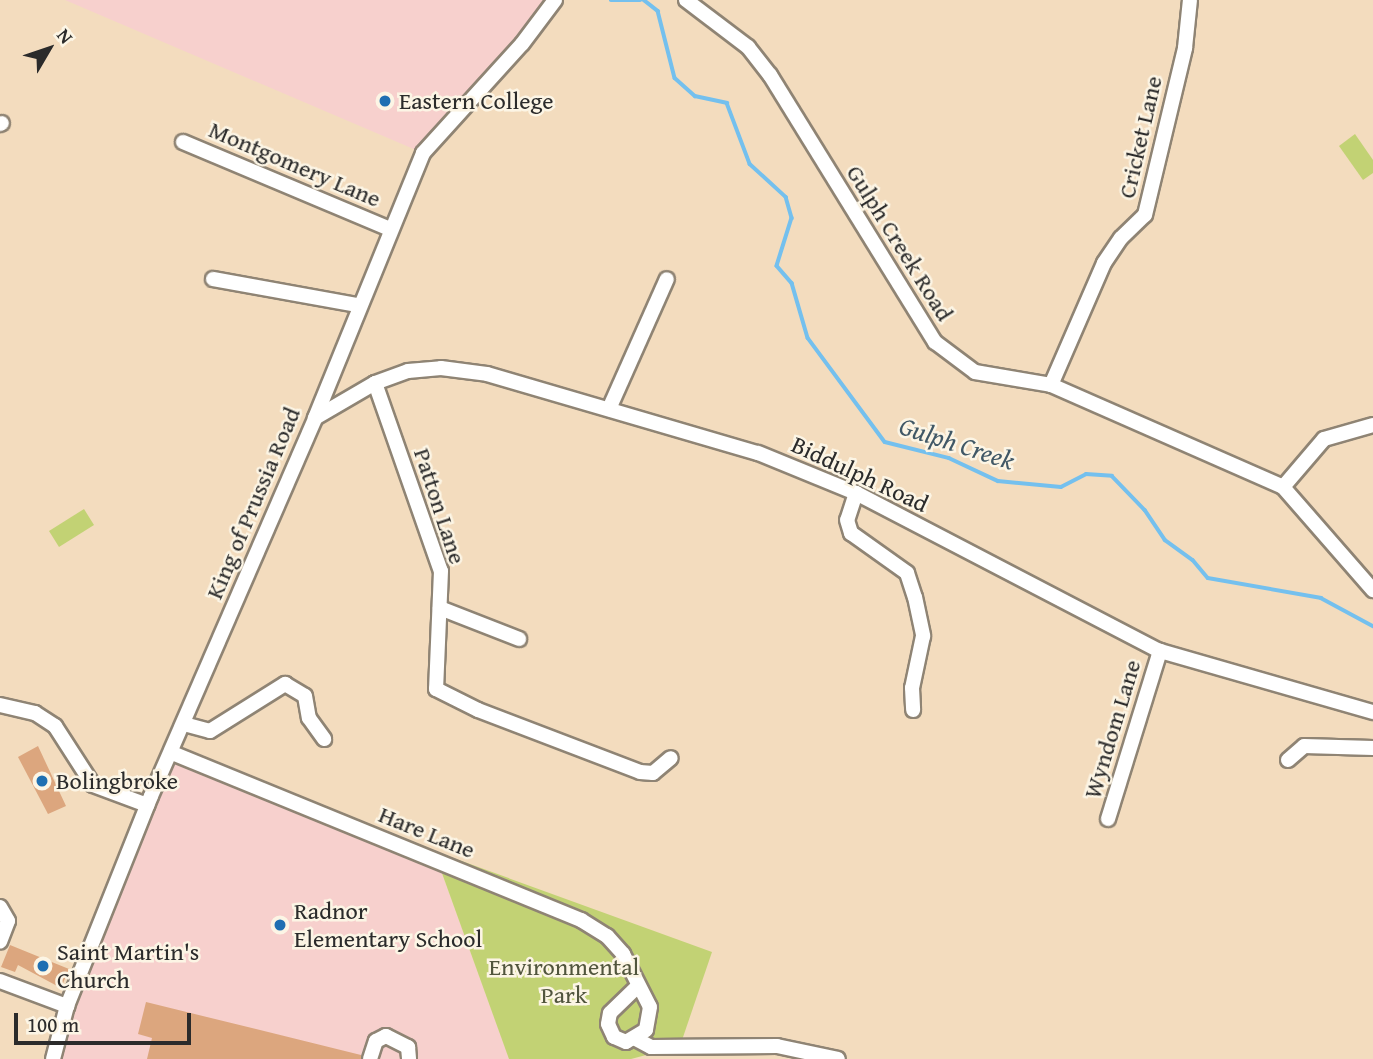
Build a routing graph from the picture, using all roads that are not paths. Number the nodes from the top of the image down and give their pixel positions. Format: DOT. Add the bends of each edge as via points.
graph roads {
  1 [pos="555,0"];
  2 [pos="686,0"];
  3 [pos="1189,0"];
  4 [pos="183,142"];
  5 [pos="388,228"];
  6 [pos="213,279"];
  7 [pos="667,279"];
  8 [pos="358,305"];
  9 [pos="375,383"];
  10 [pos="1051,385"];
  11 [pos="609,409"];
  12 [pos="314,418"];
  13 [pos="1373,425"];
  14 [pos="1283,488"];
  15 [pos="856,493"];
  16 [pos="1373,590"];
  17 [pos="440,608"];
  18 [pos="519,639"];
  19 [pos="1160,651"];
  20 [pos="0,705"];
  21 [pos="913,710"];
  22 [pos="1373,712"];
  23 [pos="184,724"];
  24 [pos="324,739"];
  25 [pos="1373,748"];
  26 [pos="172,753"];
  27 [pos="671,758"];
  28 [pos="1288,760"];
  29 [pos="148,805"];
  30 [pos="1108,819"];
  31 [pos="0,906"];
  32 [pos="0,942"];
  33 [pos="0,981"];
  34 [pos="637,987"];
  35 [pos="67,1006"];
  36 [pos="636,1039"];
  37 [pos="53,1059"];
  38 [pos="370,1059"];
  39 [pos="410,1059"];
  40 [pos="838,1059"];
  1 -- 5 [label="street, King of Prussia Road" via="522,44 422,153"];
  2 -- 10 [label="street, Gulph Creek Road" via="748,47 770,75 935,342 975,372"];
  3 -- 10 [label="street, Cricket Lane" via="1185,48 1145,215 1104,263"];
  4 -- 5 [label="street, Montgomery Lane"];
  5 -- 8 [label="street, King of Prussia Road"];
  6 -- 8 [label="street"];
  7 -- 11 [label="street"];
  8 -- 12 [label="street, King of Prussia Road"];
  9 -- 11 [label="street, Biddulph Road" via="408,371 441,368 488,374"];
  9 -- 12 [label="street, Biddulph Road"];
  9 -- 17 [label="street, Patton Lane" via="441,571"];
  10 -- 14 [label="street, Gulph Creek Road"];
  11 -- 15 [label="street, Biddulph Road" via="758,453"];
  12 -- 23 [label="street, King of Prussia Road"];
  13 -- 14 [label="street" via="1324,439"];
  14 -- 16 [label="street, Gulph Creek Road"];
  15 -- 19 [label="street, Biddulph Road"];
  15 -- 21 [label="street" via="847,520 850,533 907,573 915,597 923,636 912,688"];
  17 -- 18 [label="street"];
  17 -- 27 [label="street, Patton Lane" via="436,690 640,772 653,773"];
  19 -- 22 [label="street, Biddulph Road"];
  19 -- 30 [label="street, Wyndom Lane"];
  20 -- 29 [label="street" via="35,713 55,726 93,785"];
  23 -- 24 [label="street" via="210,731 285,684 304,696 309,718"];
  23 -- 26 [label="street, King of Prussia Road"];
  25 -- 28 [label="street" via="1304,746"];
  26 -- 29 [label="street, King of Prussia Road"];
  26 -- 34 [label="street, Hare Lane" via="581,920 607,936 624,954"];
  29 -- 35 [label="street, King of Prussia Road"];
  31 -- 32 [label="street" via="8,921"];
  33 -- 35 [label="street"];
  34 -- 36 [label="street, Hare Lane" via="650,1006 650,1018"];
  34 -- 36 [label="street" via="617,1002 608,1024 614,1037 626,1042"];
  35 -- 37 [label="street, King of Prussia Road"];
  36 -- 40 [label="street" via="652,1047 777,1046"];
  38 -- 39 [label="street" via="376,1041 386,1036 408,1046"];
}
